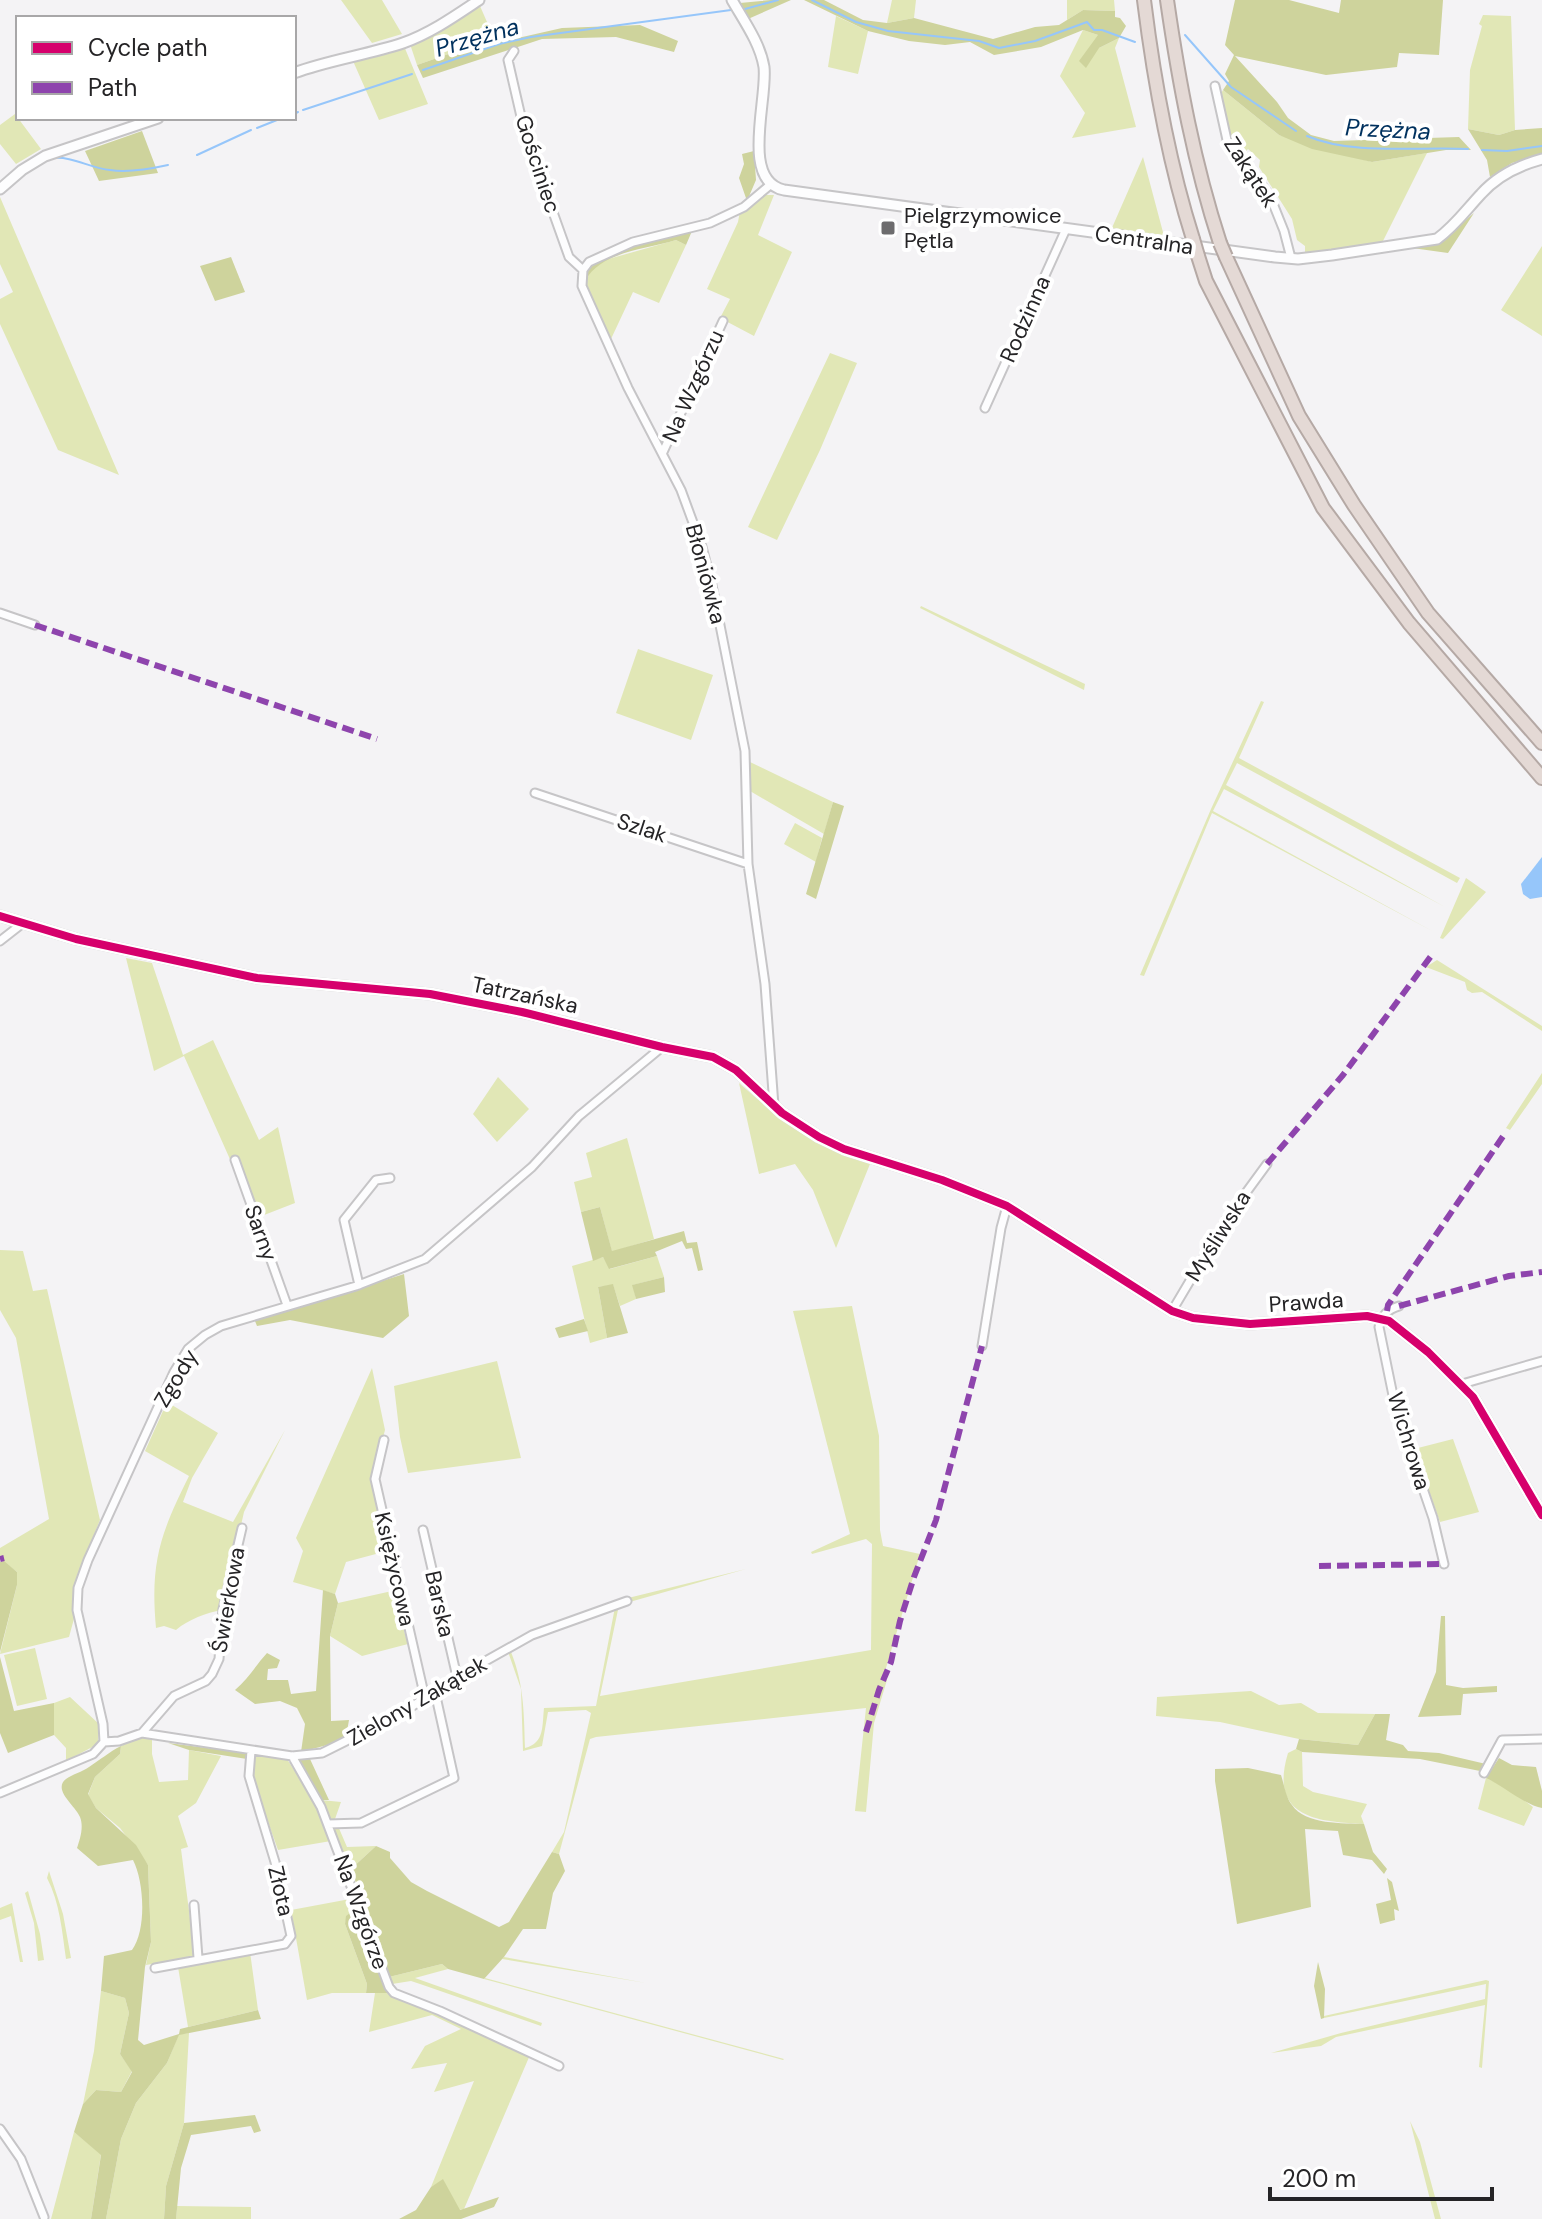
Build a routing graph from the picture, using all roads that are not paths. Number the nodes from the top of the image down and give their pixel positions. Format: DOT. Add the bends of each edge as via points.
graph roads {
  1 [pos="479,0"];
  2 [pos="732,0"];
  3 [pos="1144,0"];
  4 [pos="1167,0"];
  5 [pos="514,51"];
  6 [pos="296,72"];
  7 [pos="1215,86"];
  8 [pos="152,120"];
  9 [pos="1542,159"];
  10 [pos="770,185"];
  11 [pos="0,189"];
  12 [pos="1066,229"];
  13 [pos="1291,258"];
  14 [pos="583,270"];
  15 [pos="723,321"];
  16 [pos="985,408"];
  17 [pos="663,452"];
  18 [pos="0,613"];
  19 [pos="35,625"];
  20 [pos="1542,743"];
  21 [pos="1542,778"];
  22 [pos="535,793"];
  23 [pos="748,864"];
  24 [pos="0,916"];
  25 [pos="23,923"];
  26 [pos="0,941"];
  27 [pos="662,1047"];
  28 [pos="774,1107"];
  29 [pos="235,1160"];
  30 [pos="1267,1164"];
  31 [pos="390,1178"];
  32 [pos="1007,1206"];
  33 [pos="359,1285"];
  34 [pos="287,1305"];
  35 [pos="1399,1306"];
  36 [pos="1172,1311"];
  37 [pos="1381,1318"];
  38 [pos="982,1346"];
  39 [pos="1542,1361"];
  40 [pos="1462,1384"];
  41 [pos="384,1440"];
  42 [pos="1542,1515"];
  43 [pos="242,1528"];
  44 [pos="423,1530"];
  45 [pos="1444,1564"];
  46 [pos="627,1601"];
  47 [pos="457,1677"];
  48 [pos="435,1692"];
  49 [pos="425,1698"];
  50 [pos="142,1733"];
  51 [pos="1542,1739"];
  52 [pos="104,1742"];
  53 [pos="251,1751"];
  54 [pos="292,1756"];
  55 [pos="1484,1773"];
  56 [pos="0,1793"];
  57 [pos="328,1824"];
  58 [pos="194,1905"];
  59 [pos="198,1958"];
  60 [pos="155,1968"];
  61 [pos="559,2066"];
  62 [pos="0,2129"];
  63 [pos="44,2217"];
  1 -- 6 [label="street" via="405,42"];
  2 -- 10 [label="street" via="765,71 759,151 761,173"];
  3 -- 21 [label="highway, bridge" via="1155,89 1176,187 1206,281 1323,508 1409,623"];
  4 -- 20 [label="highway, bridge" via="1204,195 1226,257 1299,416 1428,613"];
  5 -- 14 [label="street, Gościniec" via="508,60 525,134 569,257"];
  7 -- 13 [label="street, Zakątek" via="1227,140 1270,196"];
  8 -- 11 [label="street" via="45,156"];
  9 -- 13 [label="street, Centralna" via="1497,180 1437,239"];
  10 -- 12 [label="street, Centralna"];
  10 -- 14 [label="street" via="744,207 710,223 633,242 589,262"];
  12 -- 13 [label="street, Centralna"];
  12 -- 16 [label="street, Rodzinna"];
  14 -- 17 [label="street, Błoniówka" via="585,292"];
  15 -- 17 [label="street, Na Wzgórzu"];
  17 -- 23 [label="street, Błoniówka" via="702,547 739,714"];
  18 -- 19 [label="street"];
  22 -- 23 [label="street, Szlak"];
  23 -- 28 [label="street, Błoniówka" via="765,984"];
  24 -- 25 [label="street, Tatrzańska"];
  25 -- 26 [label="street"];
  25 -- 27 [label="street, Tatrzańska" via="257,978 430,994"];
  27 -- 28 [label="street, Tatrzańska" via="725,1063"];
  27 -- 33 [label="street, Zgody" via="425,1259"];
  28 -- 32 [label="street, Tatrzańska" via="844,1149"];
  29 -- 34 [label="street, Sarny"];
  30 -- 36 [label="street, Myśliwska" via="1226,1220"];
  31 -- 33 [label="street" via="376,1180 344,1220"];
  32 -- 36 [label="street, Prawda"];
  32 -- 38 [label="street"];
  33 -- 34 [label="street, Zgody"];
  34 -- 52 [label="street, Zgody" via="221,1326 188,1349 88,1560 77,1610"];
  35 -- 37 [label="street"];
  36 -- 37 [label="street, Prawda" via="1250,1324"];
  37 -- 40 [label="street"];
  37 -- 45 [label="street, Wichrowa" via="1396,1410"];
  39 -- 40 [label="street"];
  40 -- 42 [label="street"];
  41 -- 49 [label="street, Księżycowa" via="375,1479"];
  43 -- 50 [label="street, Świerkowa" via="212,1674 174,1696"];
  44 -- 47 [label="street, Barska"];
  46 -- 47 [label="street, Zielony Zakątek" via="532,1635"];
  47 -- 48 [label="street, Zielony Zakątek"];
  48 -- 49 [label="street, Zielony Zakątek"];
  48 -- 57 [label="street" via="454,1778 361,1823"];
  49 -- 54 [label="street, Zielony Zakątek" via="337,1747"];
  50 -- 52 [label="street, Zielony Zakątek"];
  50 -- 53 [label="street, Zielony Zakątek"];
  51 -- 55 [label="street" via="1502,1740"];
  52 -- 56 [label="street" via="83,1759"];
  53 -- 54 [label="street, Zielony Zakątek"];
  53 -- 59 [label="street, Złota" via="249,1776 291,1936 285,1944"];
  54 -- 57 [label="street, Na Wzgórze"];
  57 -- 61 [label="street, Na Wzgórze" via="394,1993"];
  58 -- 59 [label="street"];
  59 -- 60 [label="street, Złota"];
  62 -- 63 [label="street" via="21,2159"];
}
